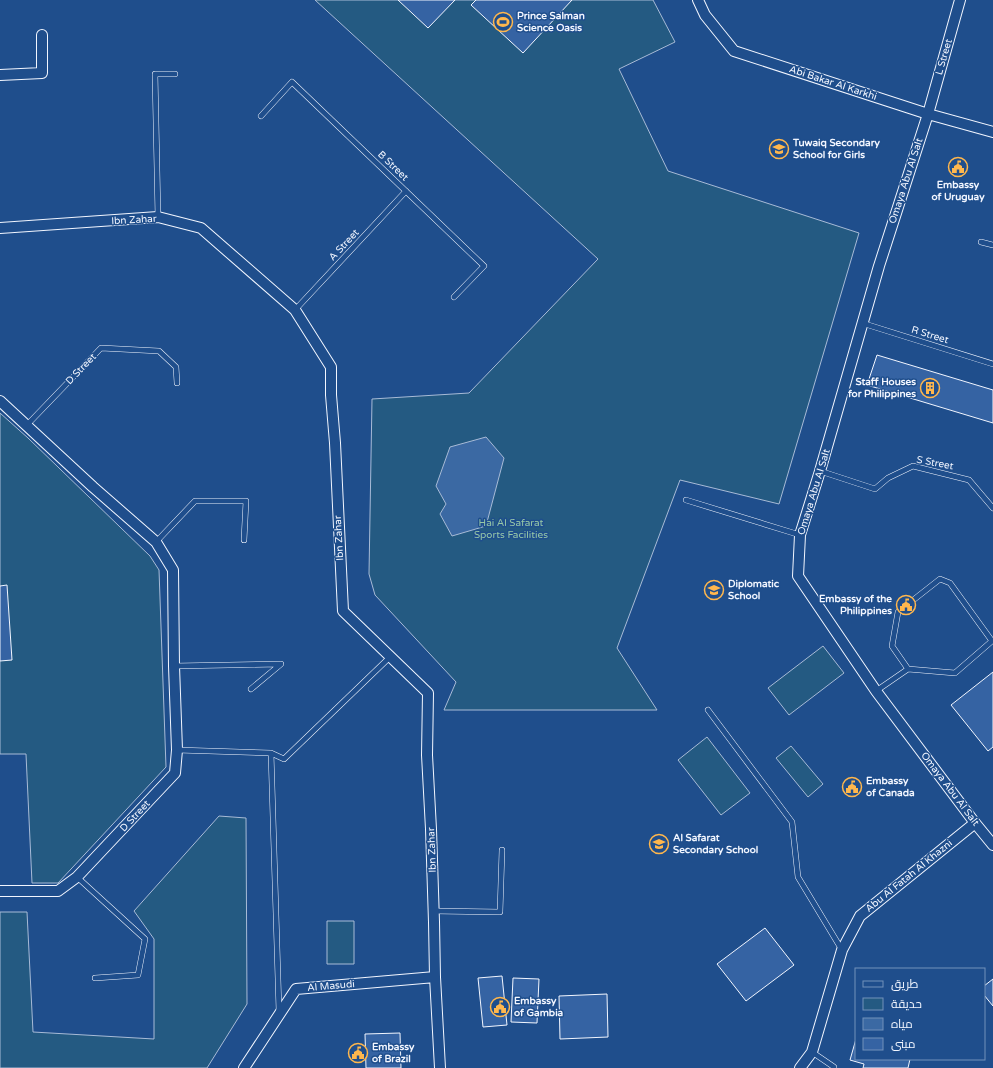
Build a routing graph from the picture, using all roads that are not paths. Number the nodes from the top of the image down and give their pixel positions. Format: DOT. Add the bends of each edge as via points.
graph roads {
  1 [pos="698,0"];
  2 [pos="960,0"];
  3 [pos="42,35"];
  4 [pos="175,74"];
  5 [pos="0,75"];
  6 [pos="928,114"];
  7 [pos="261,116"];
  8 [pos="993,132"];
  9 [pos="406,192"];
  10 [pos="158,217"];
  11 [pos="0,228"];
  12 [pos="981,242"];
  13 [pos="993,245"];
  14 [pos="454,297"];
  15 [pos="295,310"];
  16 [pos="862,323"];
  17 [pos="993,364"];
  18 [pos="176,383"];
  19 [pos="0,401"];
  20 [pos="26,426"];
  21 [pos="820,471"];
  22 [pos="686,500"];
  23 [pos="993,508"];
  24 [pos="800,535"];
  25 [pos="244,540"];
  26 [pos="156,542"];
  27 [pos="390,657"];
  28 [pos="174,666"];
  29 [pos="908,669"];
  30 [pos="250,689"];
  31 [pos="876,691"];
  32 [pos="708,710"];
  33 [pos="177,750"];
  34 [pos="271,753"];
  35 [pos="975,823"];
  36 [pos="993,845"];
  37 [pos="502,850"];
  38 [pos="77,877"];
  39 [pos="0,891"];
  40 [pos="434,911"];
  41 [pos="842,950"];
  42 [pos="435,977"];
  43 [pos="95,978"];
  44 [pos="279,1016"];
  45 [pos="812,1052"];
  46 [pos="244,1068"];
  47 [pos="440,1068"];
  48 [pos="800,1068"];
  49 [pos="834,1068"];
  1 -- 6 [label="street, Abi Bakar Al Karkhi" via="705,15 734,51"];
  2 -- 6 [label="street, L Street"];
  3 -- 5 [label="street" via="42,73"];
  4 -- 10 [label="lane" via="155,74"];
  6 -- 8 [label="street, Abi Bakar Al Karkhi"];
  6 -- 16 [label="street, Omaya Abu Al Salt"];
  7 -- 9 [label="lane, B Street" via="292,82"];
  9 -- 14 [label="lane, B Street" via="484,266"];
  9 -- 15 [label="lane, A Street"];
  10 -- 11 [label="street, Ibn Zahar"];
  10 -- 15 [label="street, Ibn Zahar" via="201,228"];
  12 -- 13 [label="lane"];
  15 -- 27 [label="street, Ibn Zahar" via="331,367 343,611"];
  16 -- 17 [label="lane, R Street"];
  16 -- 21 [label="street, Omaya Abu Al Salt"];
  18 -- 20 [label="lane, D Street" via="176,367 159,351 101,348"];
  19 -- 20 [label="street, D Street"];
  20 -- 26 [label="street, D Street"];
  21 -- 23 [label="lane, S Street" via="875,489 888,478 913,466 969,480"];
  21 -- 24 [label="street, Omaya Abu Al Salt"];
  22 -- 24 [label="lane"];
  24 -- 31 [label="street, Omaya Abu Al Salt" via="798,576"];
  25 -- 26 [label="lane" via="246,501 195,501"];
  26 -- 28 [label="street, D Street" via="173,570"];
  27 -- 34 [label="lane" via="284,759"];
  27 -- 40 [label="street, Ibn Zahar" via="428,693 427,755"];
  28 -- 30 [label="lane" via="281,664"];
  28 -- 33 [label="street, D Street"];
  29 -- 29 [label="lane" via="955,673 992,641 950,583 940,579 898,612 892,646"];
  29 -- 31 [label="lane"];
  31 -- 35 [label="street, Omaya Abu Al Salt"];
  32 -- 41 [label="lane" via="792,822 798,877"];
  33 -- 34 [label="lane"];
  33 -- 38 [label="street, D Street" via="175,772"];
  34 -- 44 [label="lane"];
  35 -- 36 [label="street, Omaya Abu Al Salt"];
  35 -- 41 [label="street, Abu Al Fatah Al Khazni" via="860,916"];
  37 -- 40 [label="lane" via="500,912"];
  38 -- 39 [label="street, D Street" via="58,891"];
  38 -- 43 [label="lane" via="145,939 138,975"];
  40 -- 42 [label="street, Ibn Zahar"];
  41 -- 45 [label="street, Abu Al Fatah Al Khazni"];
  42 -- 44 [label="street, Al Masudi" via="296,989"];
  42 -- 47 [label="street, Ibn Zahar"];
  44 -- 46 [label="street, Al Masudi"];
  45 -- 48 [label="street, Abu Al Fatah Al Khazni"];
  45 -- 49 [label="lane"];
}
